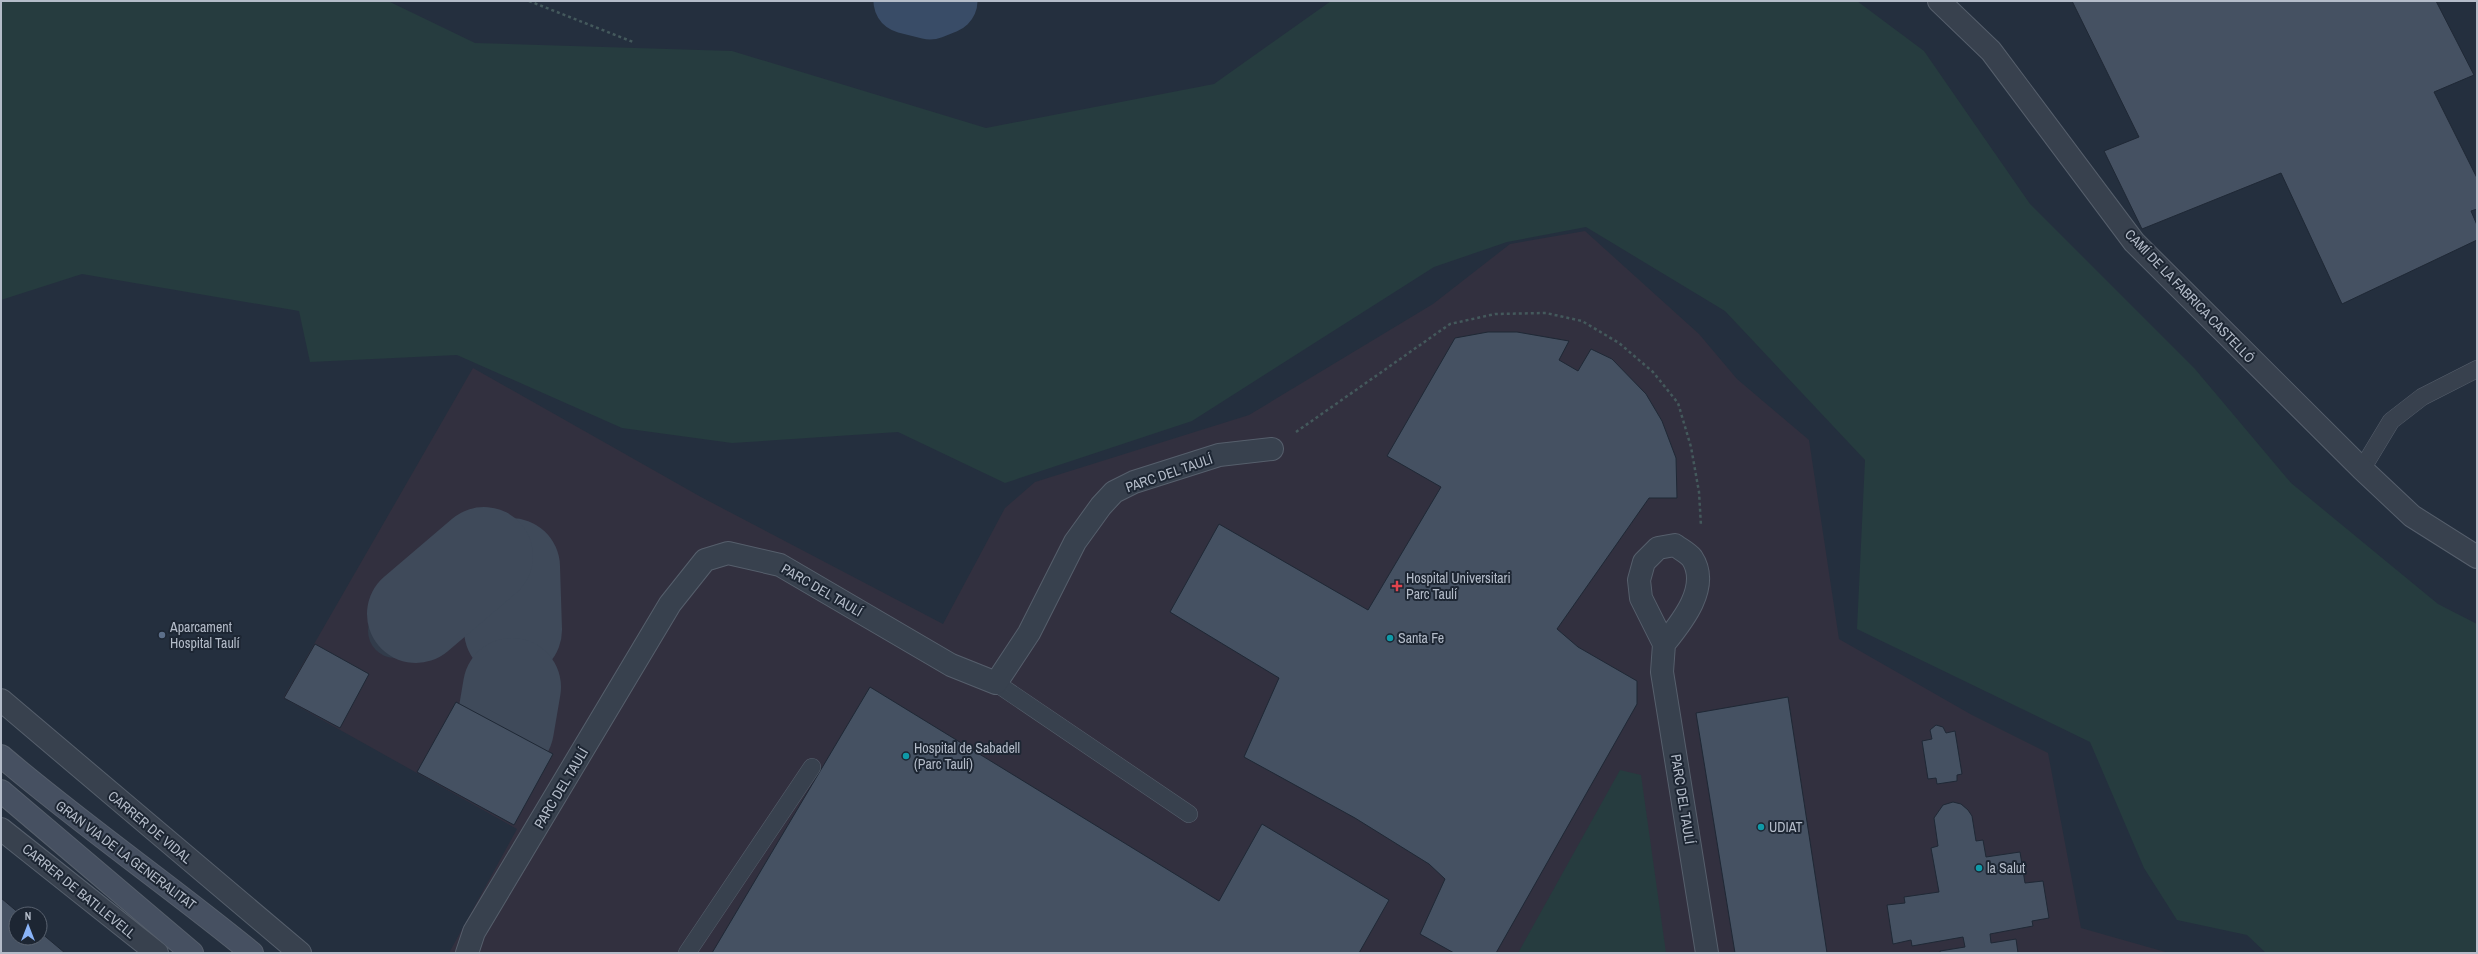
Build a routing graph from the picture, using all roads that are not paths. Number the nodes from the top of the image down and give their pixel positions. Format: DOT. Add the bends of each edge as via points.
graph roads {
  1 [pos="1939,1"];
  2 [pos="2477,369"];
  3 [pos="1272,449"];
  4 [pos="2362,469"];
  5 [pos="2477,557"];
  6 [pos="1664,644"];
  7 [pos="996,683"];
  8 [pos="1,700"];
  9 [pos="1,756"];
  10 [pos="812,767"];
  11 [pos="1,791"];
  12 [pos="1189,814"];
  13 [pos="1,828"];
  14 [pos="157,953"];
  15 [pos="192,953"];
  16 [pos="252,953"];
  17 [pos="300,953"];
  18 [pos="467,953"];
  19 [pos="687,953"];
  20 [pos="1707,953"];
  1 -- 4 [label="street, CAMÍ DE LA FABRICA CASTELLÓ" via="1991,51 2134,242"];
  2 -- 4 [label="lane" via="2422,397 2391,421"];
  3 -- 7 [label="street, PARC DEL TAULÍ" via="1219,455 1134,482 1114,492 1075,542 1029,633"];
  4 -- 5 [label="street, CAMÍ DE LA FABRICA CASTELLÓ" via="2412,516"];
  6 -- 6 [label="street, PARC DEL TAULÍ" via="1684,619 1698,584 1696,566 1691,557 1675,545 1658,548 1644,562 1639,580 1642,598"];
  6 -- 20 [label="street, PARC DEL TAULÍ" via="1662,672"];
  7 -- 12 [label="lane"];
  7 -- 18 [label="street, PARC DEL TAULÍ" via="951,665 780,565 728,553 705,560 670,604 474,932"];
  8 -- 17 [label="street, CARRER DE VIDAL"];
  9 -- 16 [label="street, GRAN VIA DE LA GENERALITAT" via="61,807 186,899"];
  10 -- 19 [label="lane"];
  11 -- 15 [label="street, GRAN VIA DE LA GENERALITAT"];
  13 -- 14 [label="street, CARRER DE BATLLEVELL"];
}
